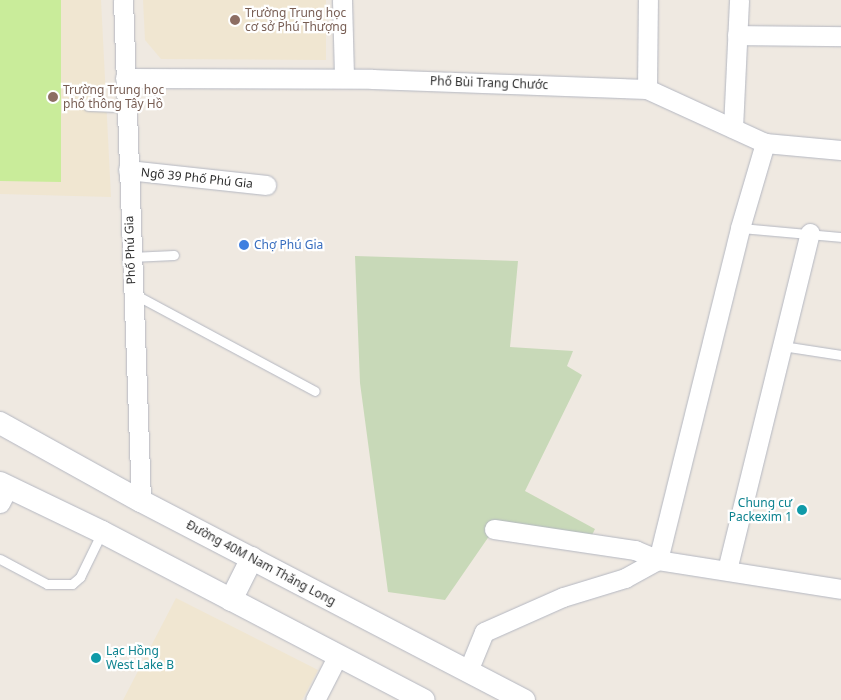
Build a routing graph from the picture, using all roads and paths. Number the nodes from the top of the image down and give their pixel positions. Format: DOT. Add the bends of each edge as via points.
graph roads {
  1 [pos="123,0"];
  2 [pos="342,0"];
  3 [pos="648,0"];
  4 [pos="739,0"];
  5 [pos="737,35"];
  6 [pos="841,36"];
  7 [pos="125,78"];
  8 [pos="344,78"];
  9 [pos="647,89"];
  10 [pos="88,106"];
  11 [pos="126,107"];
  12 [pos="733,128"];
  13 [pos="765,143"];
  14 [pos="841,150"];
  15 [pos="128,170"];
  16 [pos="266,186"];
  17 [pos="740,228"];
  18 [pos="810,234"];
  19 [pos="841,237"];
  20 [pos="174,255"];
  21 [pos="131,257"];
  22 [pos="132,292"];
  23 [pos="782,346"];
  24 [pos="841,355"];
  25 [pos="316,391"];
  26 [pos="0,423"];
  27 [pos="3,491"];
  28 [pos="141,501"];
  29 [pos="494,529"];
  30 [pos="102,532"];
  31 [pos="252,558"];
  32 [pos="0,559"];
  33 [pos="658,560"];
  34 [pos="727,570"];
  35 [pos="841,589"];
  36 [pos="231,600"];
  37 [pos="338,655"];
  38 [pos="468,671"];
  39 [pos="315,700"];
  40 [pos="424,700"];
  41 [pos="524,700"];
  1 -- 7 [label="street, Phố Phú Gia"];
  2 -- 8 [label="street"];
  3 -- 9 [label="street"];
  4 -- 5 [label="street"];
  5 -- 6 [label="street"];
  5 -- 12 [label="street"];
  7 -- 8 [label="street, Phố Bùi Trang Chước"];
  7 -- 11 [label="street, Phố Phú Gia"];
  8 -- 9 [label="street, Phố Bùi Trang Chước"];
  9 -- 12 [label="street, Phố Bùi Trang Chước"];
  10 -- 11 [label="lane"];
  11 -- 15 [label="street, Phố Phú Gia"];
  12 -- 13 [label="street, Phố Bùi Trang Chước"];
  13 -- 14 [label="street, Phố Bùi Trang Chước"];
  13 -- 17 [label="street"];
  15 -- 16 [label="street, Ngõ 39 Phố Phú Gia"];
  15 -- 21 [label="street, Phố Phú Gia"];
  17 -- 18 [label="lane"];
  17 -- 33 [label="street"];
  18 -- 19 [label="lane"];
  18 -- 23 [label="street"];
  20 -- 21 [label="lane"];
  21 -- 22 [label="street, Phố Phú Gia"];
  22 -- 25 [label="lane"];
  22 -- 28 [label="street, Phố Phú Gia"];
  23 -- 24 [label="lane"];
  23 -- 34 [label="street"];
  26 -- 28 [label="street, Đường 40M Nam Thăng Long"];
  27 -- 30 [label="street"];
  28 -- 31 [label="street, Đường 40M Nam Thăng Long"];
  29 -- 33 [label="street" via="635,550"];
  30 -- 32 [label="lane" via="80,577 72,584 47,584"];
  30 -- 36 [label="street"];
  31 -- 36 [label="street"];
  31 -- 38 [label="street, Đường 40M Nam Thăng Long"];
  33 -- 34 [label="street"];
  33 -- 38 [label="street" via="625,578 564,597 484,632"];
  34 -- 35 [label="street"];
  36 -- 37 [label="street"];
  37 -- 39 [label="street"];
  37 -- 40 [label="street"];
  38 -- 41 [label="street, Đường 40M Nam Thăng Long"];
}
